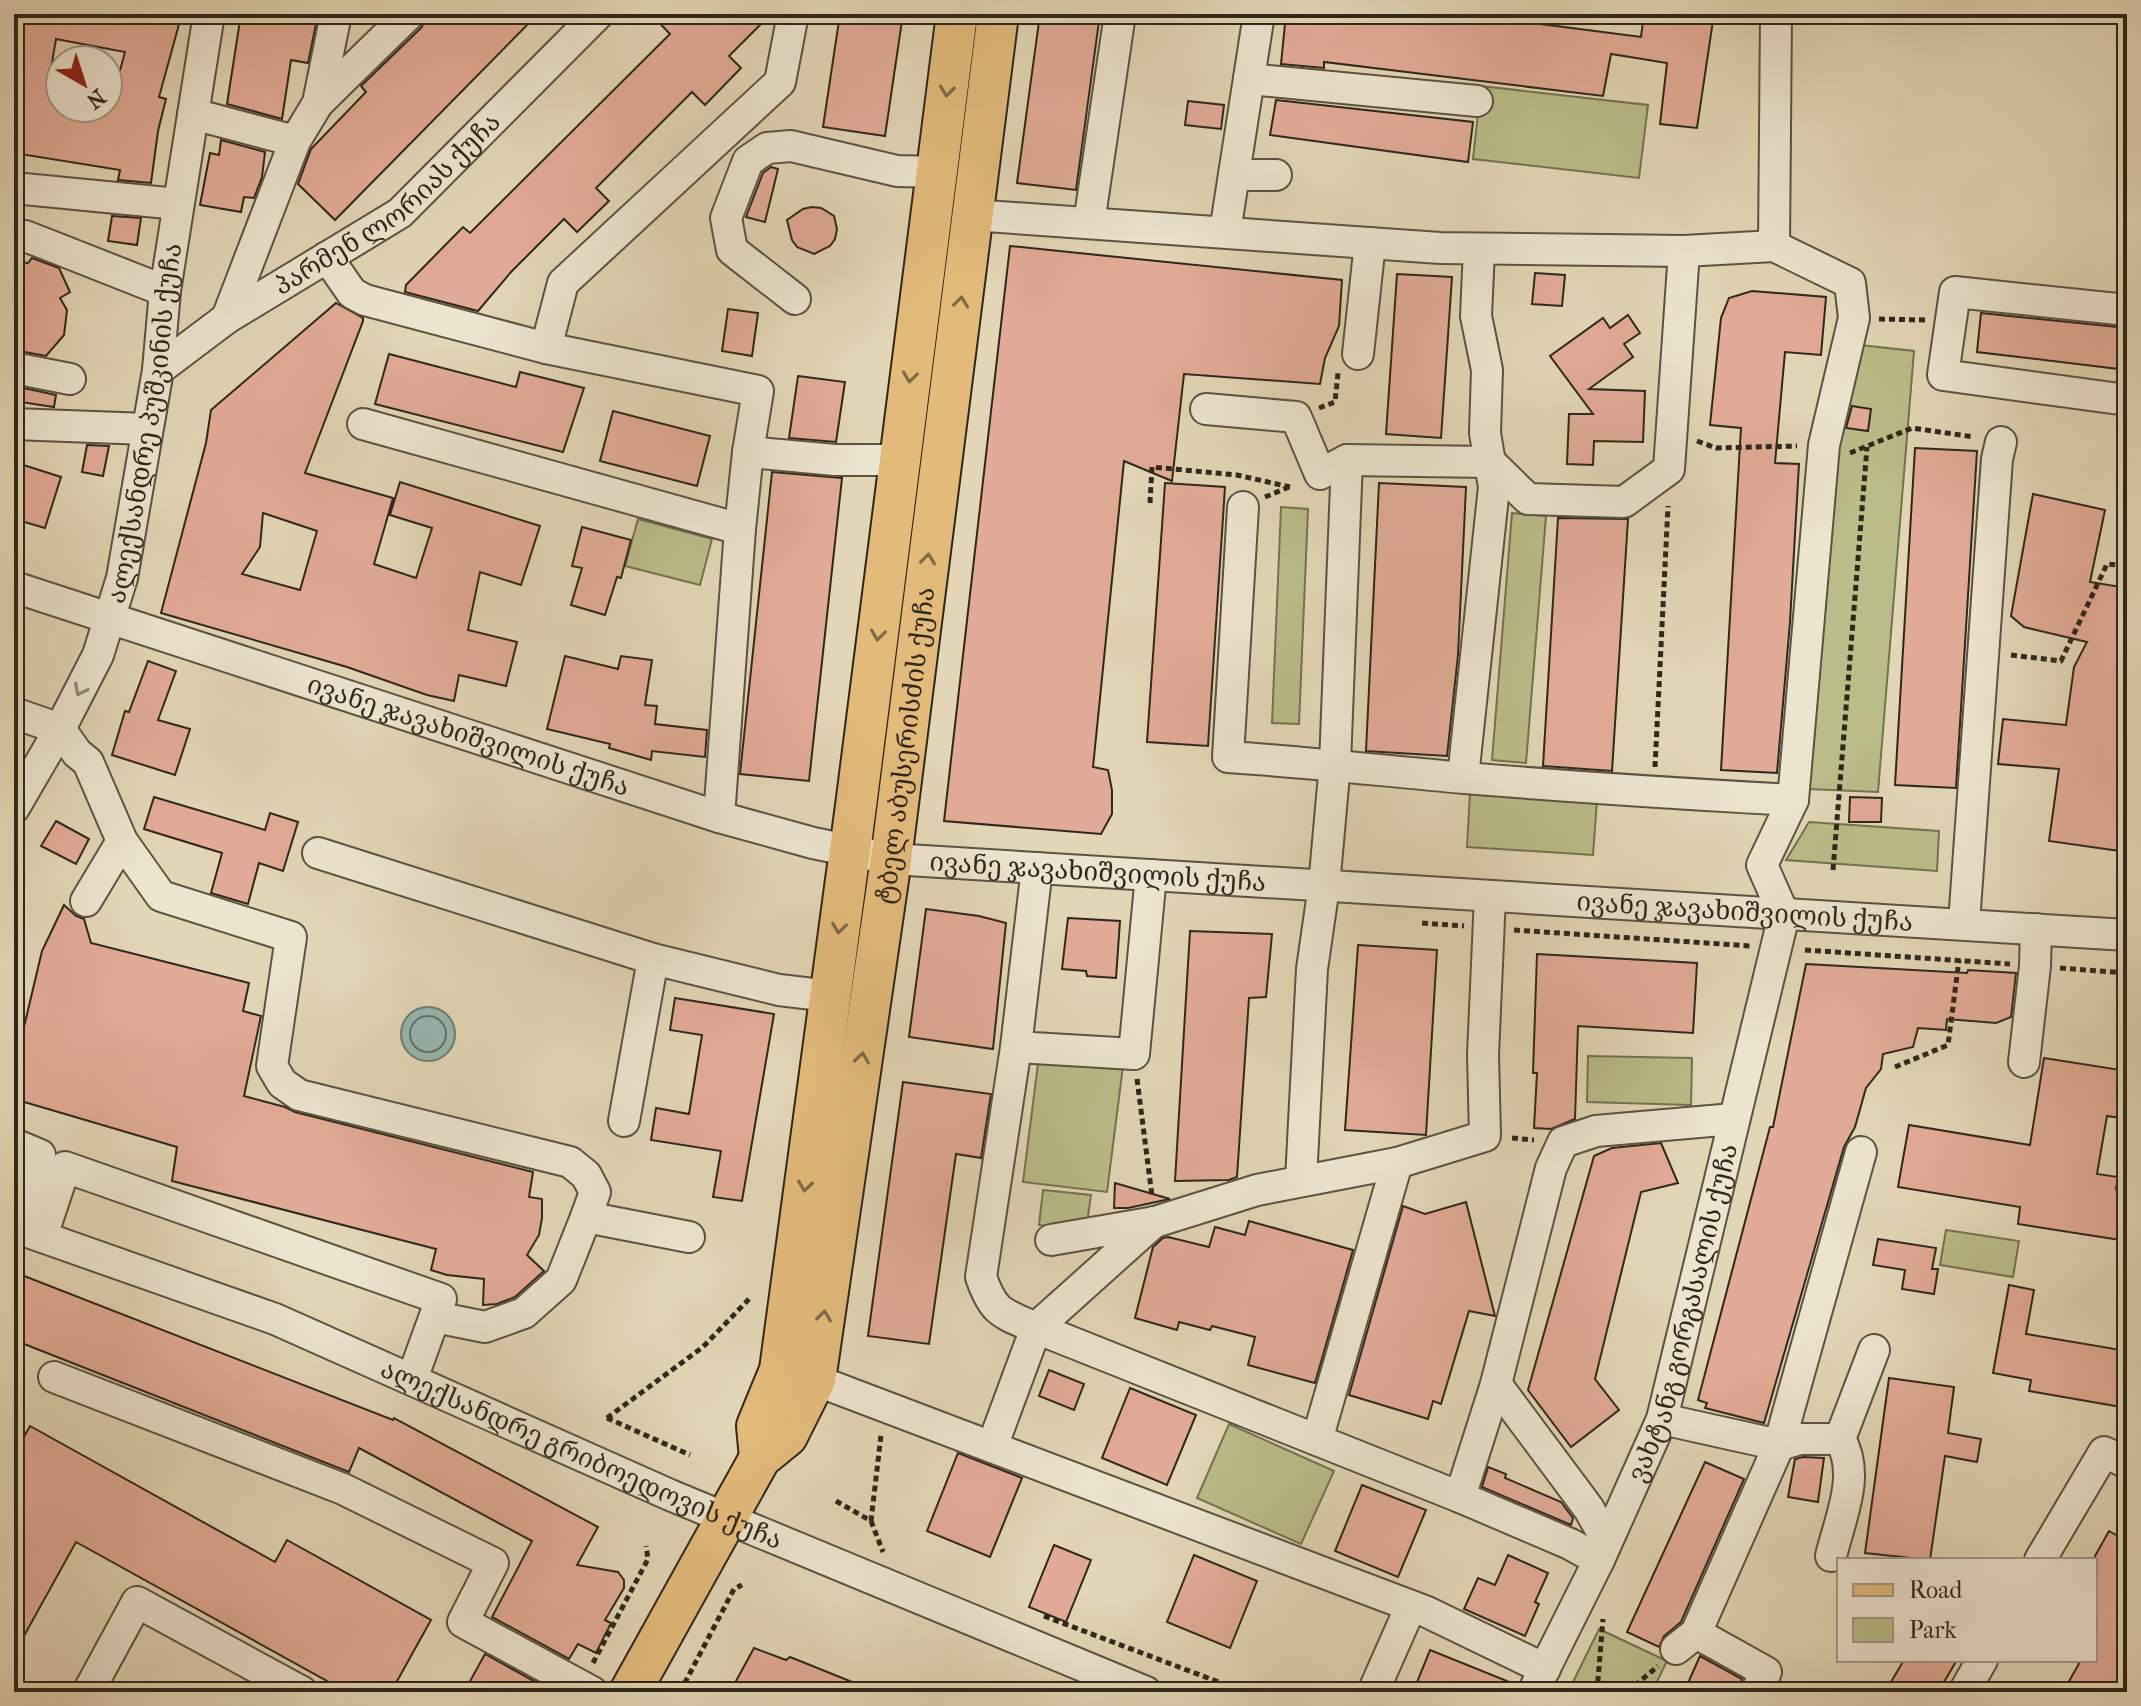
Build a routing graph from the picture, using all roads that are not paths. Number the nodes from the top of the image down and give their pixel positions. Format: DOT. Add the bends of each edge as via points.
graph roads {
  1 [pos="209,14"];
  2 [pos="336,14"];
  3 [pos="409,14"];
  4 [pos="793,14"];
  5 [pos="957,14"];
  6 [pos="998,14"];
  7 [pos="1120,14"];
  8 [pos="1259,14"];
  9 [pos="1776,14"];
  10 [pos="585,18"];
  11 [pos="1249,79"];
  12 [pos="1477,101"];
  13 [pos="318,103"];
  14 [pos="193,114"];
  15 [pos="295,141"];
  16 [pos="937,172"];
  17 [pos="1234,175"];
  18 [pos="1276,175"];
  19 [pos="14,188"];
  20 [pos="178,204"];
  21 [pos="972,215"];
  22 [pos="1089,223"];
  23 [pos="1225,232"];
  24 [pos="14,237"];
  25 [pos="1370,243"];
  26 [pos="1774,246"];
  27 [pos="1479,249"];
  28 [pos="1684,251"];
  29 [pos="327,257"];
  30 [pos="165,291"];
  31 [pos="795,299"];
  32 [pos="2127,310"];
  33 [pos="227,318"];
  34 [pos="546,348"];
  35 [pos="1349,357"];
  36 [pos="14,368"];
  37 [pos="158,370"];
  38 [pos="70,379"];
  39 [pos="2127,400"];
  40 [pos="1206,409"];
  41 [pos="14,424"];
  42 [pos="363,424"];
  43 [pos="147,429"];
  44 [pos="2001,442"];
  45 [pos="748,452"];
  46 [pos="900,460"];
  47 [pos="1347,460"];
  48 [pos="1490,462"];
  49 [pos="1243,507"];
  50 [pos="740,529"];
  51 [pos="14,587"];
  52 [pos="111,619"];
  53 [pos="14,713"];
  54 [pos="60,729"];
  55 [pos="1335,764"];
  56 [pos="1463,777"];
  57 [pos="1793,800"];
  58 [pos="14,808"];
  59 [pos="719,817"];
  60 [pos="122,841"];
  61 [pos="850,851"];
  62 [pos="318,853"];
  63 [pos="891,859"];
  64 [pos="1037,868"];
  65 [pos="1151,875"];
  66 [pos="1324,886"];
  67 [pos="1490,896"];
  68 [pos="86,901"];
  69 [pos="1784,915"];
  70 [pos="1964,923"];
  71 [pos="2036,929"];
  72 [pos="2127,935"];
  73 [pos="653,959"];
  74 [pos="830,996"];
  75 [pos="1016,1047"];
  76 [pos="2024,1062"];
  77 [pos="1733,1119"];
  78 [pos="624,1121"];
  79 [pos="14,1144"];
  80 [pos="1861,1152"];
  81 [pos="1397,1163"];
  82 [pos="1301,1180"];
  83 [pos="586,1217"];
  84 [pos="1155,1222"];
  85 [pos="24,1230"];
  86 [pos="689,1237"];
  87 [pos="1051,1240"];
  88 [pos="435,1317"];
  89 [pos="1036,1328"];
  90 [pos="1874,1350"];
  91 [pos="54,1377"];
  92 [pos="412,1379"];
  93 [pos="815,1380"];
  94 [pos="1496,1384"];
  95 [pos="1662,1419"];
  96 [pos="1840,1439"];
  97 [pos="1317,1440"];
  98 [pos="1779,1445"];
  99 [pos="992,1447"];
  100 [pos="760,1458"];
  101 [pos="2127,1463"];
  102 [pos="1460,1497"];
  103 [pos="726,1518"];
  104 [pos="1603,1551"];
  105 [pos="1831,1556"];
  106 [pos="2041,1558"];
  107 [pos="1411,1606"];
  108 [pos="1981,1662"];
  109 [pos="1539,1681"];
  110 [pos="586,1689"];
  111 [pos="88,1692"];
  112 [pos="302,1692"];
  113 [pos="630,1692"];
  114 [pos="1146,1692"];
  115 [pos="1373,1692"];
  116 [pos="1756,1692"];
  117 [pos="1964,1692"];
  1 -- 14 [label="street, ალექსანდრე პუშკინის ქუჩა"];
  2 -- 13 [label="street"];
  3 -- 13 [label="street"];
  4 -- 34 [label="street" via="780,82 563,283"];
  5 -- 16 [label="main road, ტბელ აბუსერისძის ქუჩა, one-way"];
  6 -- 21 [label="main road, ტბელ აბუსერისძის ქუჩა"];
  7 -- 22 [label="street"];
  8 -- 11 [label="street"];
  9 -- 26 [label="street"];
  10 -- 29 [label="street, პარმენ ლორიას ქუჩა" via="400,213"];
  11 -- 12 [label="street"];
  11 -- 17 [label="street"];
  13 -- 15 [label="street"];
  14 -- 15 [label="street"];
  14 -- 20 [label="street, ალექსანდრე პუშკინის ქუჩა"];
  15 -- 33 [label="street"];
  16 -- 31 [label="street" via="897,171 791,146 767,148 748,161 726,218 732,250"];
  16 -- 46 [label="main road, ტბელ აბუსერისძის ქუჩა, one-way"];
  17 -- 18 [label="street"];
  17 -- 23 [label="street"];
  19 -- 20 [label="street"];
  20 -- 30 [label="street, ალექსანდრე პუშკინის ქუჩა"];
  21 -- 22 [label="street"];
  63 -- 21 [label="main road, ტბელ აბუსერისძის ქუჩა, one-way"];
  22 -- 23 [label="street"];
  23 -- 25 [label="street"];
  24 -- 30 [label="street" via="35,240"];
  25 -- 27 [label="street"];
  25 -- 35 [label="street"];
  26 -- 28 [label="street"];
  26 -- 57 [label="street" via="1850,283 1854,318 1824,445"];
  27 -- 28 [label="street"];
  27 -- 48 [label="street" via="1476,316 1487,370 1485,433"];
  28 -- 48 [label="street" via="1669,469 1624,502 1528,499"];
  29 -- 33 [label="street, პარმენ ლორიას ქუჩა"];
  29 -- 34 [label="street" via="352,293 365,300"];
  30 -- 37 [label="street, ალექსანდრე პუშკინის ქუჩა"];
  32 -- 39 [label="street" via="1955,292 1943,375"];
  33 -- 37 [label="street, პარმენ ლორიას ქუჩა"];
  34 -- 45 [label="street" via="758,391"];
  36 -- 38 [label="street"];
  37 -- 43 [label="street, ალექსანდრე პუშკინის ქუჩა"];
  40 -- 47 [label="street" via="1296,417 1320,474"];
  41 -- 43 [label="street"];
  42 -- 50 [label="street"];
  43 -- 52 [label="street, ალექსანდრე პუშკინის ქუჩა"];
  44 -- 70 [label="street"];
  45 -- 46 [label="street"];
  45 -- 50 [label="street"];
  46 -- 61 [label="main road, ტბელ აბუსერისძის ქუჩა, one-way"];
  47 -- 48 [label="street"];
  47 -- 55 [label="street"];
  48 -- 56 [label="street" via="1494,487"];
  49 -- 55 [label="street" via="1228,757"];
  50 -- 59 [label="street"];
  51 -- 52 [label="street, ივანე ჯავახიშვილის ქუჩა"];
  52 -- 54 [label="street, ალექსანდრე პუშკინის ქუჩა, one-way"];
  52 -- 59 [label="street, ივანე ჯავახიშვილის ქუჩა"];
  53 -- 54 [label="street"];
  54 -- 58 [label="street, ალექსანდრე პუშკინის ქუჩა"];
  54 -- 60 [label="street" via="88,762"];
  55 -- 56 [label="street"];
  55 -- 66 [label="street"];
  56 -- 57 [label="street"];
  57 -- 69 [label="street" via="1762,865"];
  59 -- 61 [label="street, ივანე ჯავახიშვილის ქუჩა"];
  60 -- 68 [label="street"];
  60 -- 83 [label="street" via="161,896 291,937 272,1066 282,1083 299,1095 570,1162 595,1192"];
  61 -- 63 [label="street, ივანე ჯავახიშვილის ქუჩა"];
  61 -- 74 [label="main road, ტბელ აბუსერისძის ქუჩა, one-way"];
  62 -- 73 [label="street"];
  63 -- 64 [label="street, ივანე ჯავახიშვილის ქუჩა"];
  93 -- 63 [label="main road, ტბელ აბუსერისძის ქუჩა, one-way"];
  64 -- 65 [label="street, ივანე ჯავახიშვილის ქუჩა"];
  64 -- 75 [label="street"];
  65 -- 66 [label="street, ივანე ჯავახიშვილის ქუჩა"];
  65 -- 75 [label="street" via="1134,1054"];
  66 -- 67 [label="street, ივანე ჯავახიშვილის ქუჩა"];
  66 -- 82 [label="street" via="1312,969"];
  67 -- 69 [label="street, ივანე ჯავახიშვილის ქუჩა"];
  67 -- 81 [label="street" via="1485,1136"];
  69 -- 70 [label="street, ივანე ჯავახიშვილის ქუჩა"];
  69 -- 77 [label="street, ვახტანგ გორგასალის ქუჩა"];
  70 -- 71 [label="street, ივანე ჯავახიშვილის ქუჩა"];
  71 -- 72 [label="street, ივანე ჯავახიშვილის ქუჩა"];
  71 -- 76 [label="street"];
  73 -- 74 [label="street" via="779,990"];
  73 -- 78 [label="street"];
  74 -- 100 [label="main road, ტბელ აბუსერისძის ქუჩა, one-way" via="780,1370 757,1426"];
  75 -- 89 [label="street" via="981,1277 990,1302"];
  77 -- 94 [label="street" via="1596,1131 1563,1142 1551,1168"];
  77 -- 95 [label="street, ვახტანგ გორგასალის ქუჩა"];
  79 -- 85 [label="street" via="40,1155"];
  80 -- 98 [label="street"];
  81 -- 82 [label="street"];
  81 -- 97 [label="street"];
  82 -- 84 [label="street"];
  83 -- 86 [label="street"];
  83 -- 88 [label="street" via="561,1280 524,1313 485,1327"];
  84 -- 87 [label="street"];
  84 -- 89 [label="street"];
  85 -- 88 [label="street" via="65,1167 441,1299"];
  85 -- 92 [label="street, ალექსანდრე გრიბოედოვის ქუჩა" via="275,1319"];
  88 -- 92 [label="street"];
  89 -- 97 [label="street"];
  89 -- 99 [label="street"];
  90 -- 96 [label="street"];
  91 -- 110 [label="street" via="343,1489 493,1563 463,1622"];
  92 -- 103 [label="street, ალექსანდრე გრიბოედოვის ქუჩა"];
  93 -- 99 [label="street"];
  93 -- 100 [label="main road, ტბელ აბუსერისძის ქუჩა" via="787,1436"];
  94 -- 102 [label="street"];
  94 -- 104 [label="street" via="1589,1509"];
  95 -- 98 [label="street"];
  95 -- 104 [label="street, ვახტანგ გორგასალის ქუჩა"];
  96 -- 98 [label="street"];
  96 -- 105 [label="street" via="1852,1472"];
  97 -- 102 [label="street"];
  98 -- 116 [label="street" via="1686,1641 1766,1672"];
  99 -- 107 [label="street"];
  100 -- 103 [label="main road, ტბელ აბუსერისძის ქუჩა"];
  101 -- 106 [label="street" via="2104,1452"];
  102 -- 104 [label="street" via="1570,1544"];
  103 -- 113 [label="main road, ტბელ აბუსერისძის ქუჩა"];
  103 -- 114 [label="street, ალექსანდრე გრიბოედოვის ქუჩა"];
  104 -- 109 [label="street, ვახტანგ გორგასალის ქუჩა"];
  107 -- 109 [label="street"];
  107 -- 115 [label="street"];
  108 -- 117 [label="street"];
  111 -- 112 [label="street" via="137,1602"];
}
